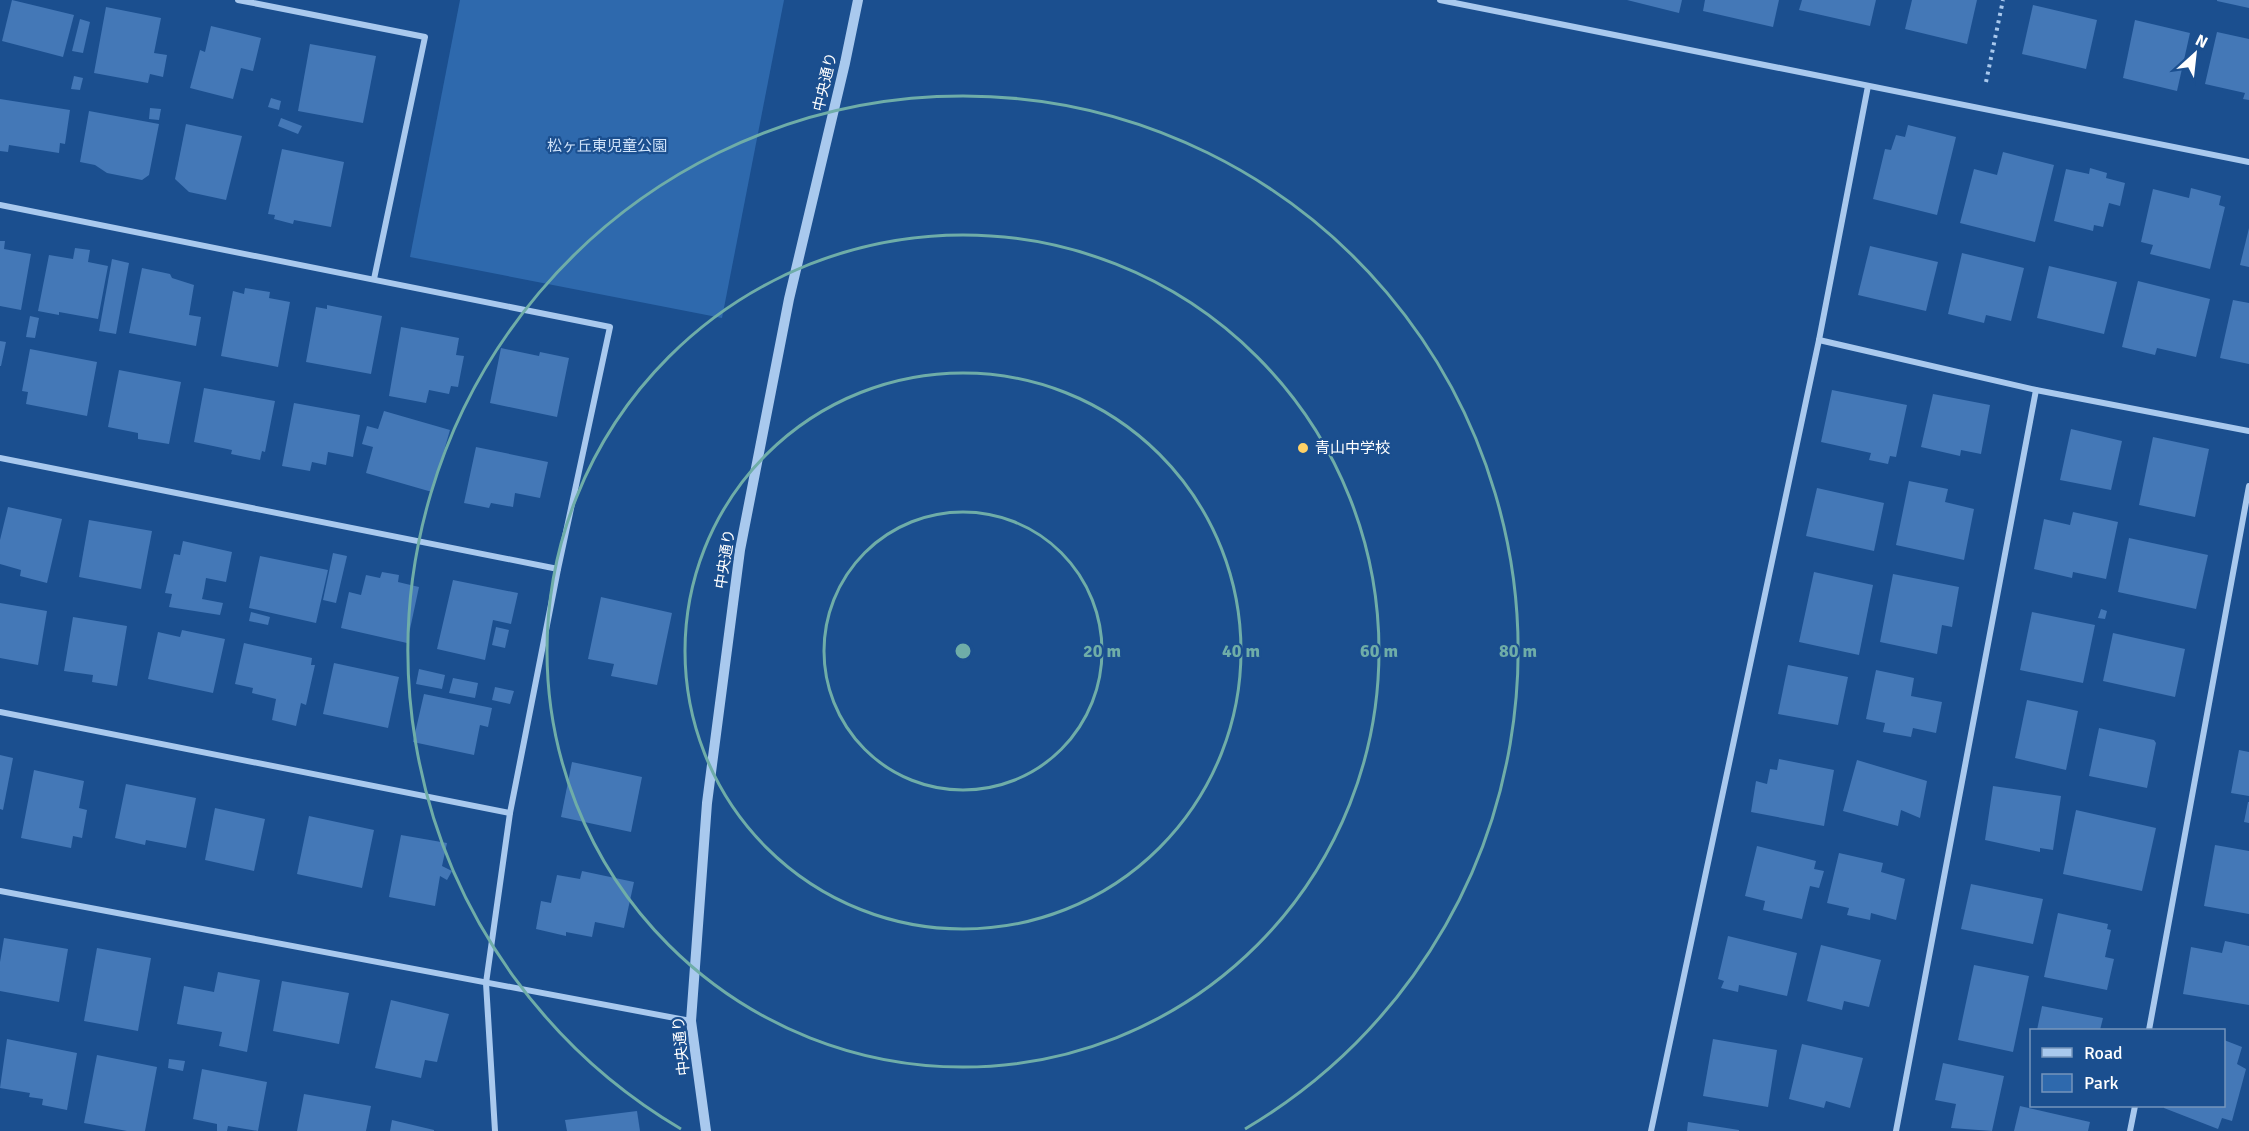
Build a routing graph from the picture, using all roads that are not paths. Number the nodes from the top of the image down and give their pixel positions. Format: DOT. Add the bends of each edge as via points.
graph roads {
  1 [pos="238,0"];
  2 [pos="858,0"];
  3 [pos="1440,0"];
  4 [pos="1868,86"];
  5 [pos="2249,162"];
  6 [pos="0,205"];
  7 [pos="374,279"];
  8 [pos="1819,340"];
  9 [pos="2036,390"];
  10 [pos="2249,431"];
  11 [pos="0,458"];
  12 [pos="2249,486"];
  13 [pos="558,569"];
  14 [pos="0,712"];
  15 [pos="510,813"];
  16 [pos="0,891"];
  17 [pos="486,983"];
  18 [pos="691,1021"];
  19 [pos="2149,1029"];
  20 [pos="2135,1107"];
  21 [pos="495,1131"];
  22 [pos="706,1131"];
  23 [pos="1651,1131"];
  24 [pos="1896,1131"];
  25 [pos="2130,1131"];
  1 -- 7 [label="street" via="425,38"];
  2 -- 18 [label="street, 中央通り" via="789,299 740,550 707,803"];
  3 -- 4 [label="street"];
  4 -- 5 [label="street"];
  4 -- 8 [label="street"];
  6 -- 7 [label="street"];
  7 -- 13 [label="street" via="609,327"];
  8 -- 9 [label="street"];
  8 -- 23 [label="street"];
  9 -- 10 [label="street"];
  9 -- 24 [label="street"];
  11 -- 13 [label="street"];
  12 -- 19 [label="street"];
  13 -- 15 [label="street"];
  14 -- 15 [label="street"];
  15 -- 17 [label="street"];
  16 -- 17 [label="street"];
  17 -- 18 [label="street"];
  17 -- 21 [label="street"];
  18 -- 22 [label="street, 中央通り"];
  20 -- 25 [label="street"];
}
